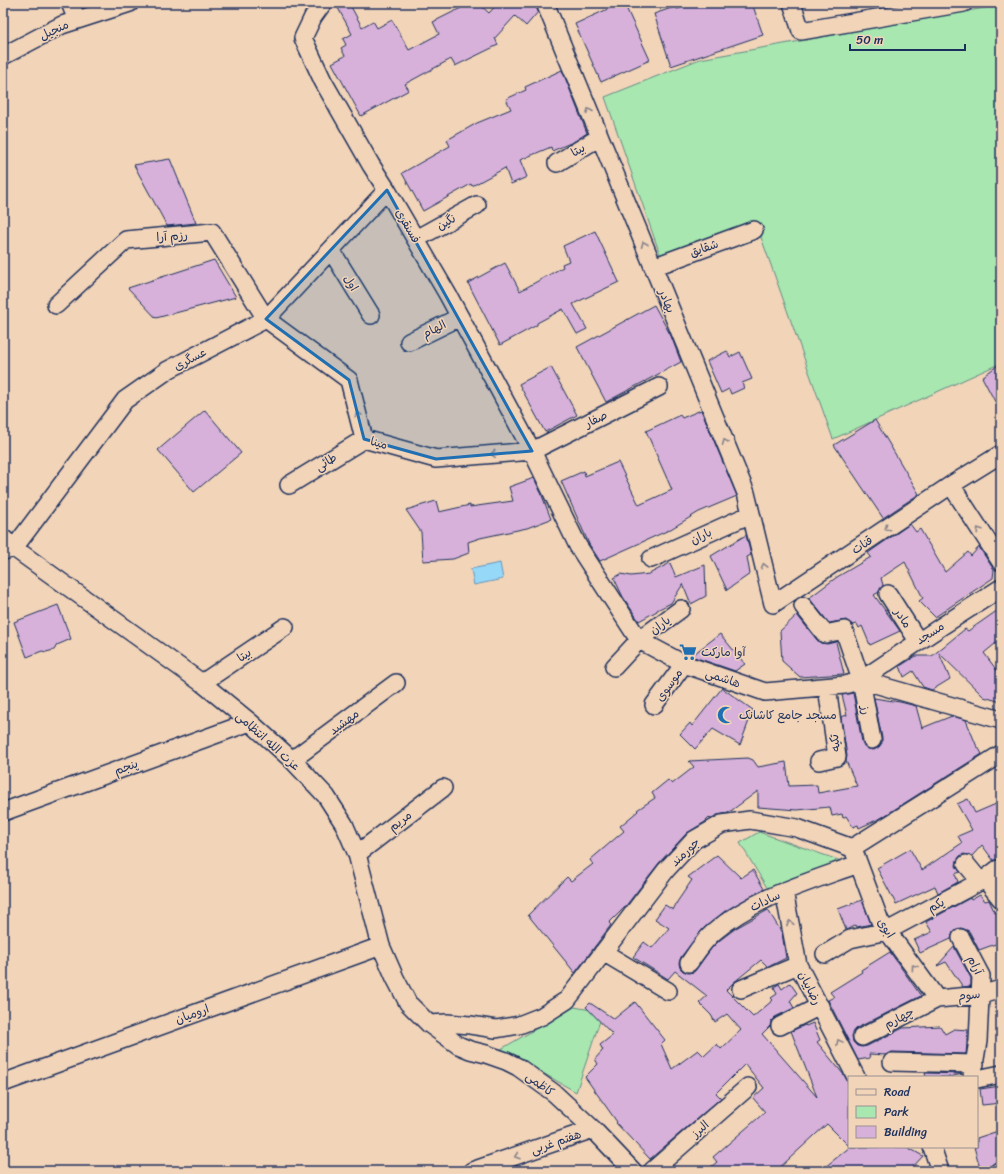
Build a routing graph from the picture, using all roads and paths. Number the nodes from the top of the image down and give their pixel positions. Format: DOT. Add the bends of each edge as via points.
graph roads {
  1 [pos="70,3"];
  2 [pos="130,3"];
  3 [pos="322,3"];
  4 [pos="545,3"];
  5 [pos="792,3"];
  6 [pos="964,3"];
  7 [pos="77,20"];
  8 [pos="3,56"];
  9 [pos="600,137"];
  10 [pos="557,163"];
  11 [pos="388,190"];
  12 [pos="476,206"];
  13 [pos="754,230"];
  14 [pos="416,239"];
  15 [pos="331,250"];
  16 [pos="653,267"];
  17 [pos="56,305"];
  18 [pos="371,315"];
  19 [pos="460,317"];
  20 [pos="266,319"];
  21 [pos="409,342"];
  22 [pos="659,387"];
  23 [pos="364,439"];
  24 [pos="532,450"];
  25 [pos="1001,454"];
  26 [pos="289,485"];
  27 [pos="951,485"];
  28 [pos="750,514"];
  29 [pos="7,546"];
  30 [pos="652,559"];
  31 [pos="1001,562"];
  32 [pos="1001,588"];
  33 [pos="888,594"];
  34 [pos="773,604"];
  35 [pos="803,606"];
  36 [pos="681,609"];
  37 [pos="285,627"];
  38 [pos="639,640"];
  39 [pos="918,641"];
  40 [pos="684,664"];
  41 [pos="614,667"];
  42 [pos="861,680"];
  43 [pos="202,682"];
  44 [pos="396,683"];
  45 [pos="827,687"];
  46 [pos="654,705"];
  47 [pos="1001,720"];
  48 [pos="250,722"];
  49 [pos="872,740"];
  50 [pos="1001,754"];
  51 [pos="292,760"];
  52 [pos="819,761"];
  53 [pos="443,788"];
  54 [pos="3,812"];
  55 [pos="852,848"];
  56 [pos="357,854"];
  57 [pos="858,864"];
  58 [pos="966,864"];
  59 [pos="988,876"];
  60 [pos="784,891"];
  61 [pos="1001,899"];
  62 [pos="887,931"];
  63 [pos="961,938"];
  64 [pos="382,946"];
  65 [pos="603,952"];
  66 [pos="825,954"];
  67 [pos="689,963"];
  68 [pos="798,965"];
  69 [pos="741,988"];
  70 [pos="1001,989"];
  71 [pos="668,991"];
  72 [pos="981,995"];
  73 [pos="937,999"];
  74 [pos="820,1006"];
  75 [pos="429,1024"];
  76 [pos="780,1026"];
  77 [pos="862,1038"];
  78 [pos="892,1062"];
  79 [pos="975,1073"];
  80 [pos="1001,1074"];
  81 [pos="855,1076"];
  82 [pos="3,1083"];
  83 [pos="748,1087"];
  84 [pos="593,1129"];
  85 [pos="932,1148"];
  86 [pos="472,1171"];
  87 [pos="633,1171"];
  88 [pos="652,1171"];
  89 [pos="940,1171"];
  1 -- 7 [label="street"];
  2 -- 7 [label="street, منجیل"];
  3 -- 11 [label="street, فسنقری" via="302,38 323,81"];
  9 -- 4 [label="street, بهادر, one-way"];
  5 -- 6 [label="street" via="801,31"];
  7 -- 8 [label="street, منجیل" via="62,25"];
  9 -- 10 [label="street, بیتا"];
  16 -- 9 [label="street, بهادر, one-way"];
  11 -- 14 [label="street, فسنقری"];
  11 -- 15 [label="street, عسگری"];
  12 -- 14 [label="street, نگین"];
  13 -- 16 [label="street, شقایق"];
  14 -- 19 [label="street, فسنقری"];
  15 -- 18 [label="street, اول"];
  15 -- 20 [label="street, عسگری"];
  28 -- 16 [label="street, بهادر, one-way" via="746,493"];
  17 -- 20 [label="street, رزم آرا" via="126,240 212,232"];
  19 -- 21 [label="street, الهام"];
  19 -- 24 [label="street, فسنقری"];
  23 -- 20 [label="street, مینا, one-way" via="349,380"];
  20 -- 29 [label="street, عسگری" via="168,370 125,400"];
  22 -- 24 [label="street, صفار"];
  24 -- 23 [label="street, مینا, one-way" via="436,459"];
  23 -- 26 [label="street, طائی"];
  24 -- 38 [label="street, هاشمی" via="578,546"];
  25 -- 27 [label="street, قنات"];
  31 -- 27 [label="street, one-way"];
  27 -- 34 [label="street, قنات, one-way"];
  28 -- 30 [label="street, باران"];
  34 -- 28 [label="street, بهادر, one-way"];
  29 -- 43 [label="street, عزت الله انتظامی"];
  32 -- 39 [label="street, مسجد"];
  33 -- 39 [label="street, مادر"];
  35 -- 42 [label="street, رز" via="826,634 844,630"];
  36 -- 38 [label="street, یاران"];
  37 -- 43 [label="street, بیتا"];
  38 -- 40 [label="street, هاشمی"];
  38 -- 41 [label="street, یاران"];
  39 -- 42 [label="street, مسجد"];
  40 -- 45 [label="street, هاشمی" via="765,692"];
  40 -- 46 [label="street, موسوی"];
  42 -- 45 [label="street, هاشمی"];
  42 -- 47 [label="street"];
  42 -- 49 [label="street, رز"];
  43 -- 48 [label="street, عزت الله انتظامی"];
  44 -- 51 [label="street, مهشید"];
  45 -- 52 [label="street, تکیه" via="838,757"];
  48 -- 51 [label="street, عزت الله انتظامی"];
  48 -- 54 [label="street, پنجم"];
  50 -- 55 [label="street"];
  51 -- 56 [label="street, عزت الله انتظامی" via="326,796 344,824"];
  53 -- 56 [label="street, مریم"];
  55 -- 57 [label="street, ابوی"];
  55 -- 65 [label="street, جورمند" via="797,828 750,820 722,824 694,840 666,870"];
  56 -- 64 [label="street, عزت الله انتظامی"];
  57 -- 60 [label="street, سادات"];
  57 -- 62 [label="street, ابوی" via="880,921"];
  58 -- 59 [label="street"];
  59 -- 61 [label="street"];
  59 -- 62 [label="street, یکم"];
  60 -- 67 [label="street, سادات" via="749,908 713,932"];
  68 -- 60 [label="street, رضاییان, one-way"];
  62 -- 66 [label="street, یکم" via="850,939"];
  73 -- 62 [label="street, ابوی, one-way"];
  63 -- 72 [label="street, آرام" via="981,976"];
  64 -- 75 [label="street, عزت الله انتظامی" via="408,1003"];
  64 -- 82 [label="street, ارومیان"];
  65 -- 71 [label="street"];
  65 -- 75 [label="street, جورمند" via="567,1000 542,1016 519,1025 496,1029 447,1023"];
  68 -- 69 [label="street"];
  68 -- 74 [label="street, رضاییان"];
  70 -- 72 [label="street, سوم"];
  72 -- 73 [label="street, سوم"];
  72 -- 79 [label="street"];
  73 -- 77 [label="street, چهارم"];
  74 -- 76 [label="street"];
  81 -- 74 [label="street, رضاییان, one-way"];
  75 -- 84 [label="street, کاظمی" via="458,1045 506,1061 518,1068 554,1093"];
  78 -- 79 [label="street"];
  79 -- 80 [label="street"];
  83 -- 88 [label="street, البرز"];
  84 -- 86 [label="street, هفتم غربی, one-way"];
  84 -- 87 [label="street, کاظمی"];
  85 -- 89 [label="street"];
}
